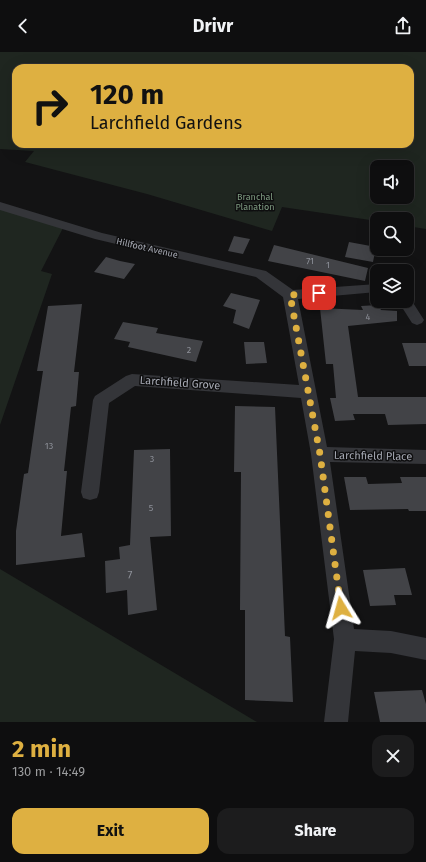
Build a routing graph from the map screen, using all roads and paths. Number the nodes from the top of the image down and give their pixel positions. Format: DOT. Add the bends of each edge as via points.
graph roads {
  1 [pos="0,206"];
  2 [pos="370,289"];
  3 [pos="290,295"];
  4 [pos="409,308"];
  5 [pos="417,320"];
  6 [pos="309,392"];
  7 [pos="320,454"];
  8 [pos="426,457"];
  9 [pos="90,492"];
  10 [pos="345,639"];
  11 [pos="426,649"];
  12 [pos="336,722"];
  1 -- 3 [label="street, Hillfoot Avenue" via="99,236 261,274"];
  2 -- 3 [label="street"];
  3 -- 6 [label="street"];
  4 -- 5 [label="street"];
  6 -- 7 [label="street"];
  6 -- 9 [label="street, Larchfield Grove" via="132,380 101,400"];
  7 -- 8 [label="street, Larchfield Place"];
  7 -- 10 [label="street"];
  10 -- 11 [label="street" via="391,642"];
  10 -- 12 [label="street"];
}
